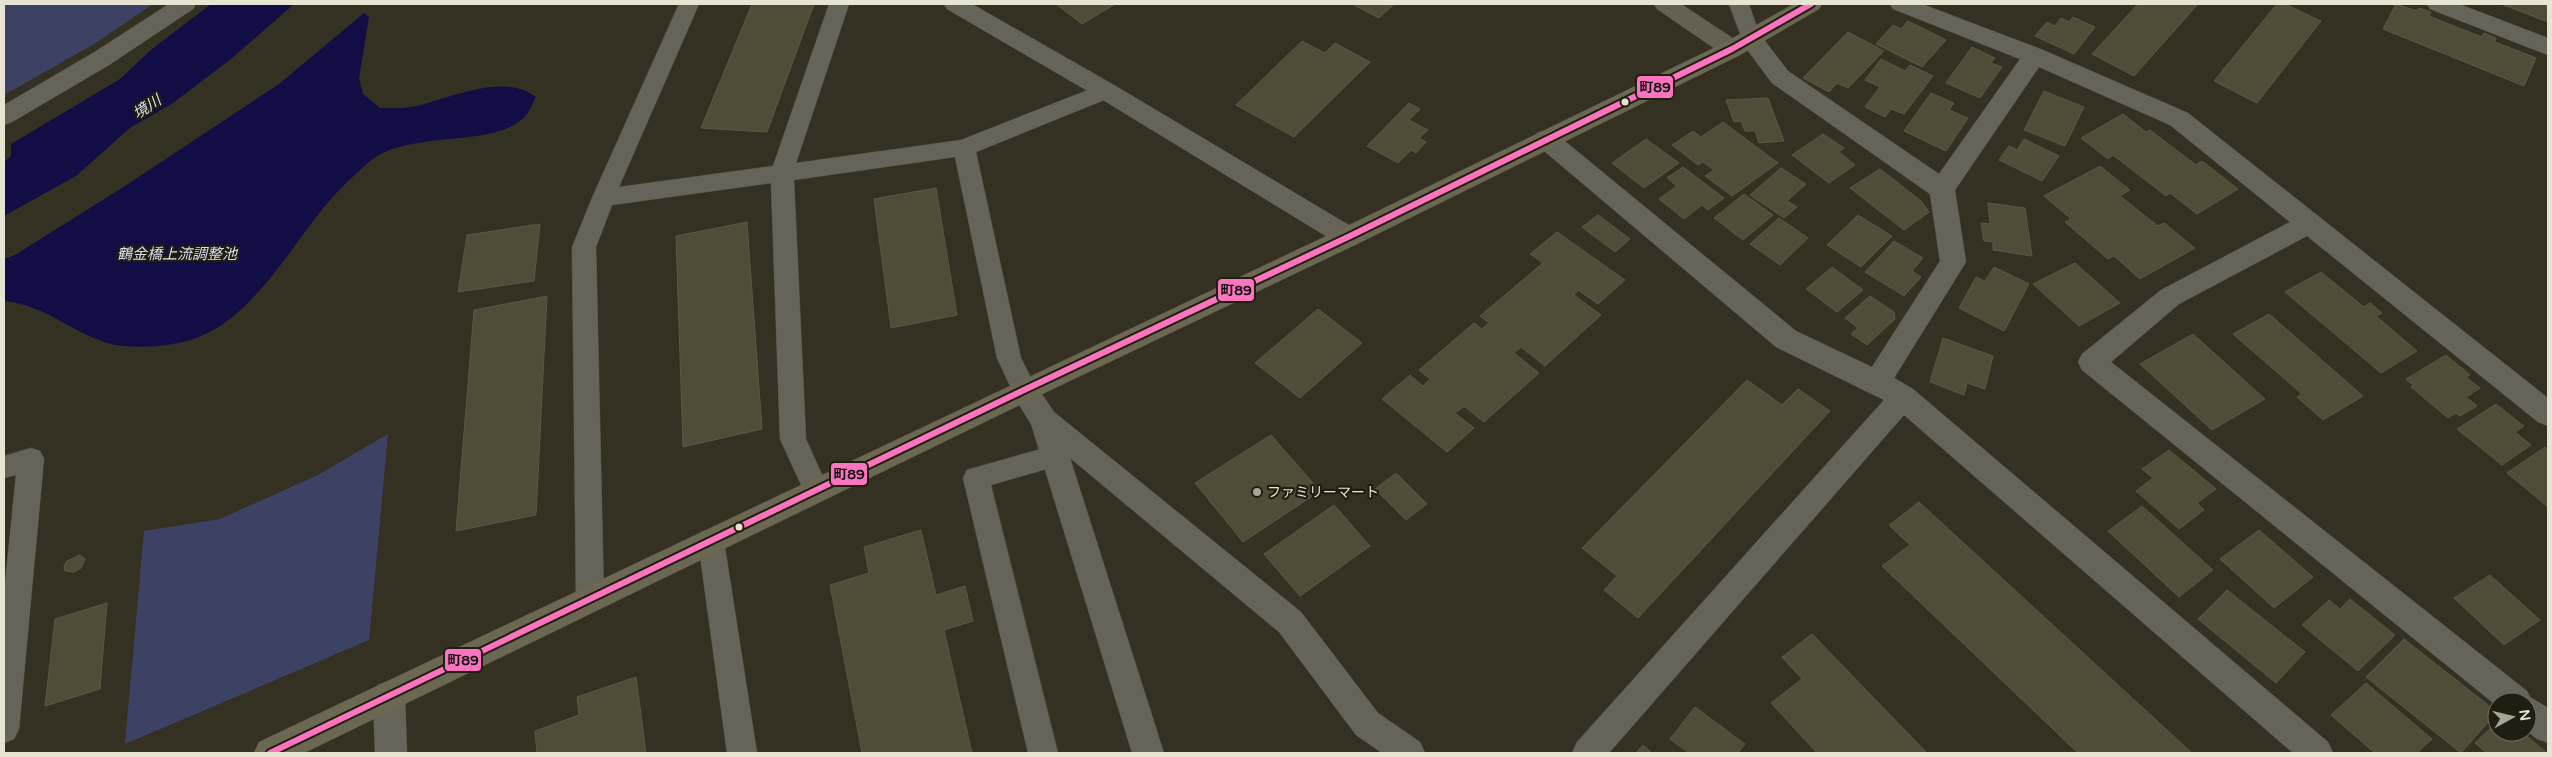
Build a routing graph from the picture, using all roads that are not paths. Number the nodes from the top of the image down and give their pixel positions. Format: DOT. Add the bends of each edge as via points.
graph roads {
  1 [pos="185,4"];
  2 [pos="689,4"];
  3 [pos="839,4"];
  4 [pos="955,4"];
  5 [pos="1665,4"];
  6 [pos="1739,4"];
  7 [pos="1811,4"];
  8 [pos="1901,4"];
  9 [pos="2438,4"];
  10 [pos="1742,44"];
  11 [pos="2548,47"];
  12 [pos="2035,56"];
  13 [pos="1106,91"];
  14 [pos="4,116"];
  15 [pos="1546,139"];
  16 [pos="964,148"];
  17 [pos="782,172"];
  18 [pos="1942,189"];
  19 [pos="603,198"];
  20 [pos="2309,223"];
  21 [pos="1348,237"];
  22 [pos="1877,382"];
  23 [pos="1024,390"];
  24 [pos="1903,397"];
  25 [pos="2548,414"];
  26 [pos="1044,420"];
  27 [pos="1055,456"];
  28 [pos="4,466"];
  29 [pos="816,490"];
  30 [pos="711,541"];
  31 [pos="590,599"];
  32 [pos="2504,692"];
  33 [pos="389,696"];
  34 [pos="2537,719"];
  35 [pos="2548,728"];
  36 [pos="4,729"];
  37 [pos="270,753"];
  38 [pos="390,753"];
  39 [pos="742,753"];
  40 [pos="1043,753"];
  41 [pos="1148,753"];
  42 [pos="1409,753"];
  43 [pos="1588,753"];
  44 [pos="2317,753"];
  1 -- 14 [label="street" via="101,59"];
  2 -- 19 [label="lane"];
  3 -- 17 [label="lane"];
  4 -- 13 [label="street"];
  5 -- 10 [label="street"];
  6 -- 10 [label="lane"];
  7 -- 10 [label="main road"];
  8 -- 12 [label="street"];
  9 -- 11 [label="street"];
  10 -- 15 [label="main road"];
  10 -- 18 [label="street" via="1780,77"];
  12 -- 18 [label="street"];
  12 -- 20 [label="street" via="2179,119"];
  13 -- 16 [label="lane"];
  13 -- 21 [label="street"];
  15 -- 21 [label="main road"];
  15 -- 22 [label="street" via="1786,339"];
  16 -- 17 [label="lane"];
  16 -- 23 [label="lane" via="1009,358"];
  17 -- 19 [label="lane"];
  17 -- 29 [label="lane" via="793,439"];
  18 -- 22 [label="street" via="1953,262"];
  19 -- 31 [label="lane" via="584,247"];
  20 -- 25 [label="street"];
  20 -- 32 [label="street" via="2170,297 2092,362"];
  21 -- 23 [label="main road"];
  22 -- 24 [label="street"];
  23 -- 26 [label="street"];
  23 -- 29 [label="main road"];
  24 -- 43 [label="street"];
  24 -- 44 [label="street"];
  26 -- 27 [label="street"];
  26 -- 42 [label="street" via="1290,622 1367,724"];
  27 -- 40 [label="lane" via="976,478"];
  27 -- 41 [label="street"];
  28 -- 36 [label="lane" via="31,459"];
  29 -- 30 [label="main road"];
  30 -- 31 [label="main road"];
  30 -- 39 [label="lane"];
  31 -- 33 [label="main road"];
  33 -- 37 [label="main road"];
  33 -- 38 [label="street"];
  34 -- 35 [label="street"];
}
